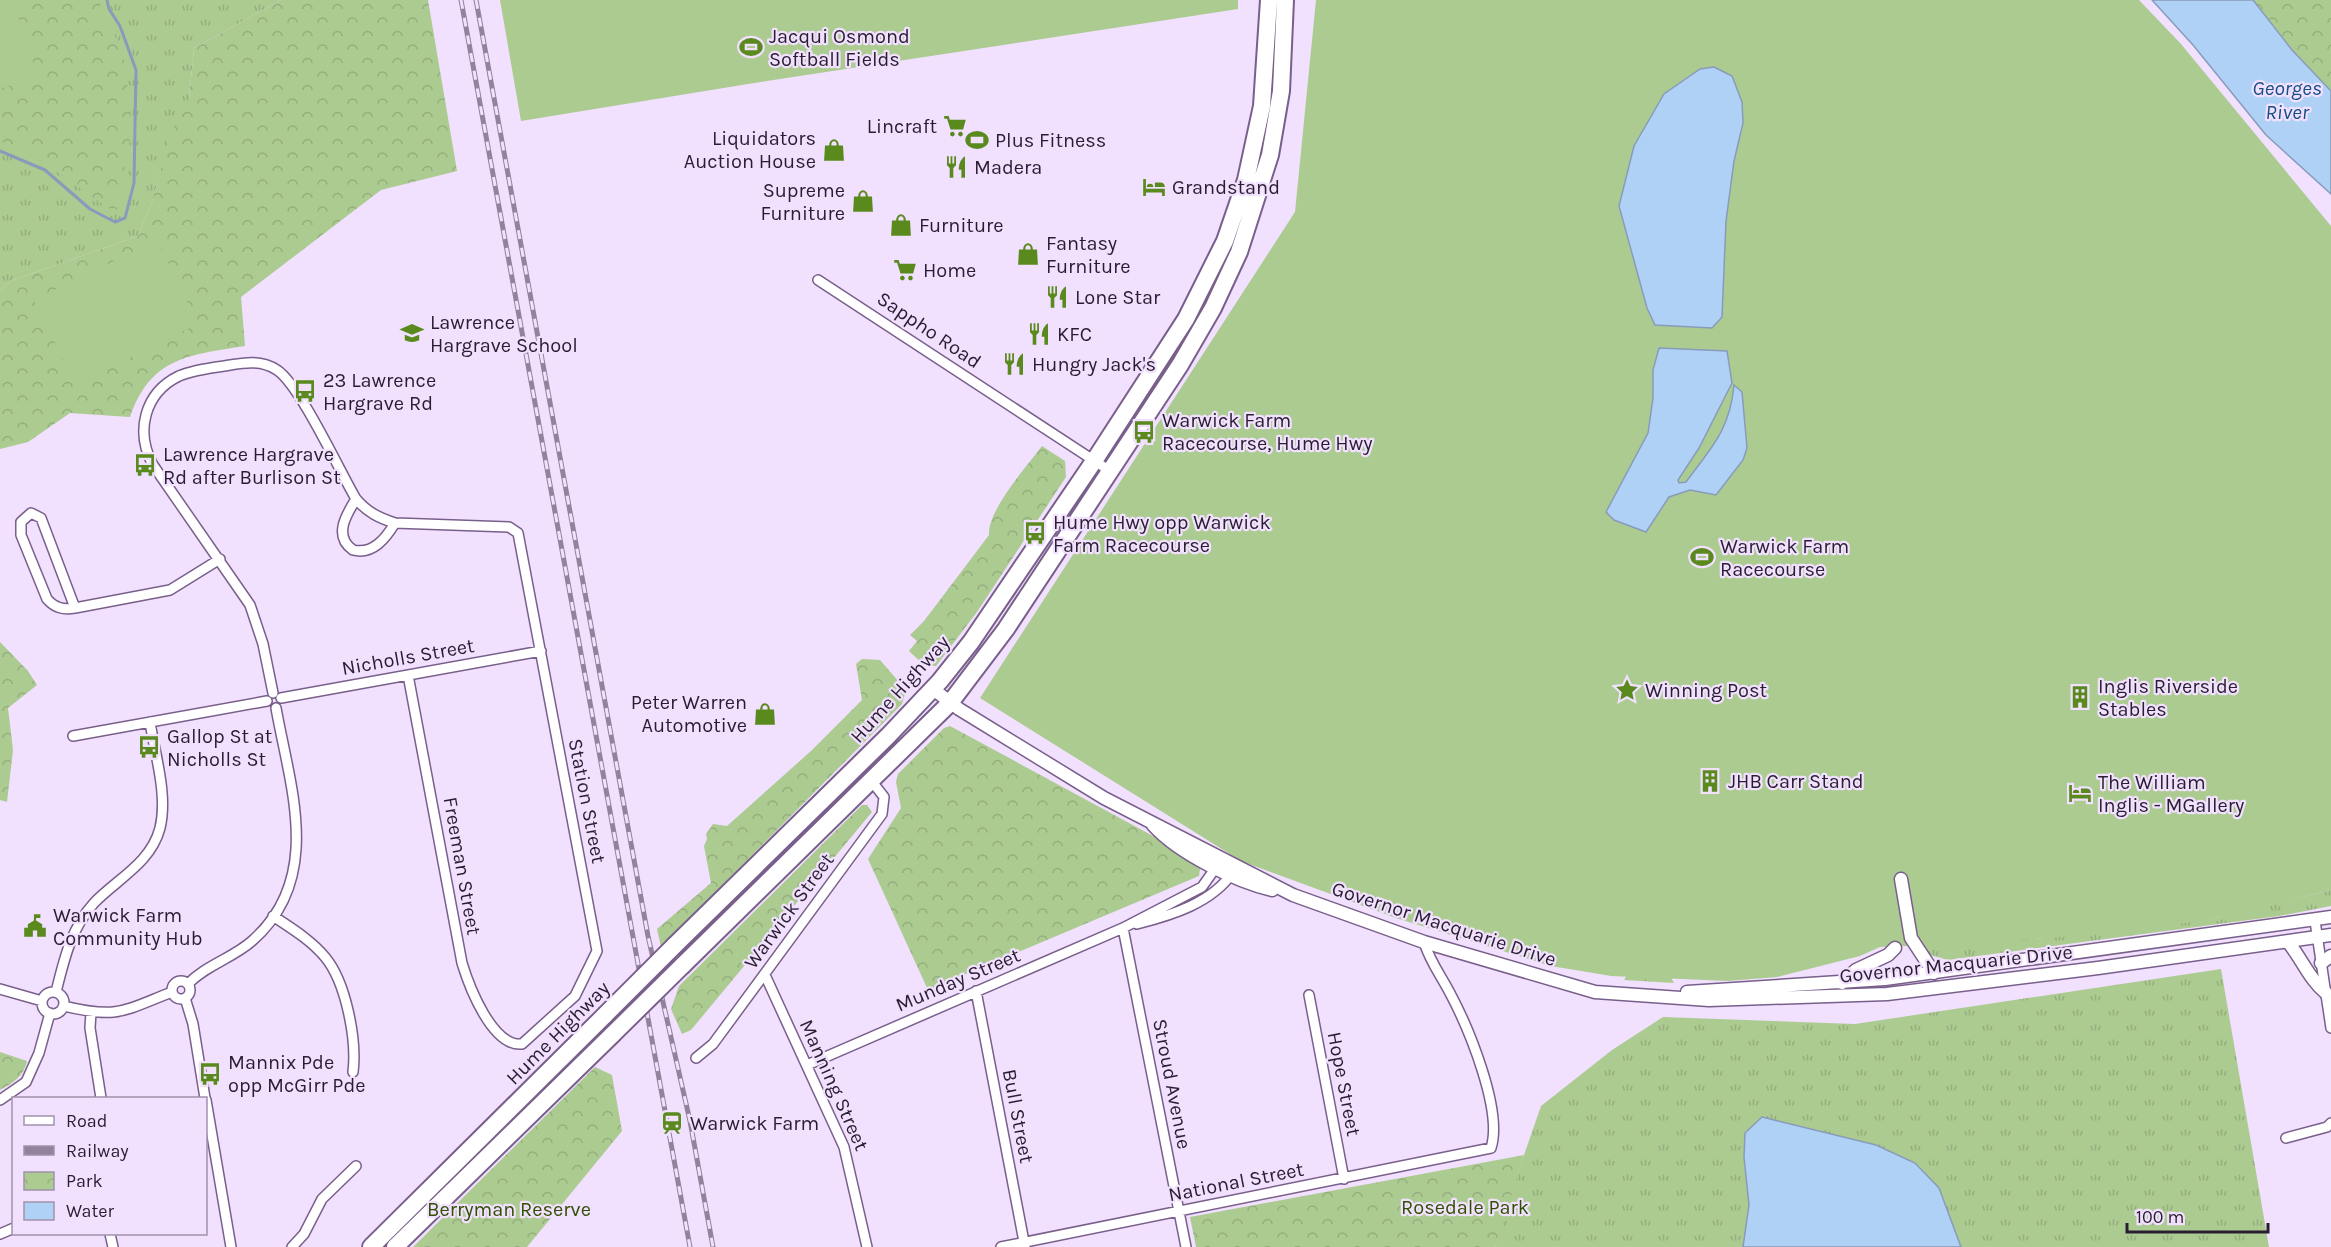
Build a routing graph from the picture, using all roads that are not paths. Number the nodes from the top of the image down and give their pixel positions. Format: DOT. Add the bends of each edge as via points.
graph roads {
  1 [pos="1269,0"];
  2 [pos="1285,0"];
  3 [pos="818,280"];
  4 [pos="1094,461"];
  5 [pos="1110,471"];
  6 [pos="356,498"];
  7 [pos="395,523"];
  8 [pos="220,559"];
  9 [pos="75,608"];
  10 [pos="540,651"];
  11 [pos="408,675"];
  12 [pos="933,689"];
  13 [pos="278,696"];
  14 [pos="267,701"];
  15 [pos="950,703"];
  16 [pos="276,708"];
  17 [pos="150,723"];
  18 [pos="73,736"];
  19 [pos="870,779"];
  20 [pos="1219,864"];
  21 [pos="1233,872"];
  22 [pos="1901,879"];
  23 [pos="273,916"];
  24 [pos="2331,917"];
  25 [pos="2315,921"];
  26 [pos="1123,928"];
  27 [pos="2331,935"];
  28 [pos="2317,938"];
  29 [pos="1424,942"];
  30 [pos="2288,942"];
  31 [pos="1894,948"];
  32 [pos="2326,960"];
  33 [pos="1934,973"];
  34 [pos="765,975"];
  35 [pos="1842,983"];
  36 [pos="188,984"];
  37 [pos="1584,987"];
  38 [pos="0,989"];
  39 [pos="976,991"];
  40 [pos="56,992"];
  41 [pos="172,992"];
  42 [pos="2326,993"];
  43 [pos="1309,995"];
  44 [pos="185,998"];
  45 [pos="42,1001"];
  46 [pos="64,1006"];
  47 [pos="91,1012"];
  48 [pos="50,1014"];
  49 [pos="2331,1028"];
  50 [pos="518,1045"];
  51 [pos="696,1058"];
  52 [pos="807,1065"];
  53 [pos="353,1072"];
  54 [pos="101,1097"];
  55 [pos="205,1097"];
  56 [pos="0,1100"];
  57 [pos="207,1122"];
  58 [pos="2331,1123"];
  59 [pos="2286,1138"];
  60 [pos="209,1144"];
  61 [pos="356,1166"];
  62 [pos="1344,1179"];
  63 [pos="1179,1212"];
  64 [pos="1025,1245"];
  65 [pos="231,1247"];
  66 [pos="292,1247"];
  67 [pos="371,1247"];
  68 [pos="395,1247"];
  69 [pos="867,1247"];
  70 [pos="1001,1247"];
  71 [pos="1186,1247"];
  1 -- 4 [label="highway, Hume Highway" via="1262,106 1237,210 1190,311"];
  2 -- 5 [label="highway, Hume Highway" via="1281,91 1270,155 1239,252 1198,334"];
  3 -- 4 [label="street, Sappho Road"];
  4 -- 5 [label="street, Sappho Road"];
  4 -- 12 [label="highway, Hume Highway" via="971,642"];
  5 -- 15 [label="highway, Hume Highway" via="1006,629"];
  6 -- 7 [label="street" via="371,513"];
  6 -- 7 [label="street" via="342,532 344,543 353,550 372,549 386,538"];
  6 -- 8 [label="street" via="296,389 280,372 251,362 179,376 164,386 148,406 144,446 153,465"];
  7 -- 10 [label="street, Station Street" via="509,527 518,533"];
  8 -- 9 [label="street" via="170,590"];
  8 -- 13 [label="street" via="255,615"];
  9 -- 9 [label="street" via="53,606 47,599 21,535 21,522 31,513 41,518"];
  10 -- 11 [label="street, Nicholls Street"];
  10 -- 50 [label="street, Station Street" via="597,951 575,996 528,1041"];
  11 -- 13 [label="street, Nicholls Street"];
  11 -- 50 [label="street, Freeman Street" via="462,963 491,1025"];
  12 -- 15 [label="main road, Governor Macquarie Drive"];
  12 -- 67 [label="highway, Hume Highway, bridge"];
  13 -- 14 [label="street"];
  13 -- 16 [label="street" via="281,704"];
  14 -- 16 [label="street"];
  14 -- 17 [label="street"];
  15 -- 19 [label="highway, Hume Highway"];
  15 -- 20 [label="main road, Governor Macquarie Drive" via="1153,825 1167,828"];
  16 -- 23 [label="street" via="298,842 293,879"];
  17 -- 18 [label="street"];
  17 -- 40 [label="street" via="161,792 160,830 140,863 103,894 82,919 72,937"];
  19 -- 34 [label="street, Warwick Street" via="884,797 882,814"];
  19 -- 68 [label="highway, Hume Highway, bridge"];
  20 -- 21 [label="main road, Governor Macquarie Drive"];
  20 -- 26 [label="street, Munday Street" via="1202,887 1190,895"];
  21 -- 26 [label="street, Munday Street" via="1216,893 1162,917"];
  21 -- 29 [label="main road, Governor Macquarie Drive"];
  22 -- 33 [label="main road" via="1911,938"];
  23 -- 36 [label="street" via="251,942"];
  23 -- 53 [label="street" via="308,941 331,965 345,1005 354,1052"];
  24 -- 25 [label="main road, Governor Macquarie Drive"];
  25 -- 28 [label="street"];
  25 -- 33 [label="main road, Governor Macquarie Drive"];
  26 -- 39 [label="street, Munday Street"];
  26 -- 63 [label="street, Stroud Avenue"];
  27 -- 28 [label="main road, Governor Macquarie Drive"];
  28 -- 30 [label="main road, Governor Macquarie Drive"];
  28 -- 32 [label="street"];
  29 -- 37 [label="main road, Governor Macquarie Drive"];
  29 -- 62 [label="street, National Street" via="1473,1042 1496,1133 1491,1148"];
  30 -- 37 [label="main road, Governor Macquarie Drive" via="1887,994 1709,1000 1608,994"];
  30 -- 42 [label="main road" via="2313,982"];
  31 -- 35 [label="main road"];
  32 -- 42 [label="street"];
  33 -- 35 [label="main road, Governor Macquarie Drive"];
  34 -- 51 [label="street, Warwick Street" via="713,1044"];
  34 -- 52 [label="street, Manning Street"];
  35 -- 37 [label="main road, Governor Macquarie Drive" via="1688,992"];
  36 -- 41 [label="street" via="177,982"];
  36 -- 44 [label="street" via="190,992"];
  38 -- 45 [label="street"];
  39 -- 52 [label="street, Munday Street"];
  39 -- 64 [label="street, Bull Street"];
  40 -- 45 [label="street" via="46,994"];
  40 -- 46 [label="street" via="62,996"];
  41 -- 44 [label="street" via="178,999"];
  41 -- 47 [label="street" via="130,1010"];
  42 -- 49 [label="street"];
  43 -- 62 [label="street, Hope Street"];
  44 -- 55 [label="street"];
  45 -- 48 [label="street"];
  46 -- 47 [label="street"];
  46 -- 48 [label="street" via="58,1013"];
  47 -- 54 [label="street"];
  48 -- 56 [label="street" via="26,1082"];
  52 -- 69 [label="street, Manning Street" via="844,1147"];
  57 -- 60 [label="street"];
  58 -- 59 [label="street"];
  60 -- 65 [label="street"];
  61 -- 66 [label="street" via="322,1199 304,1234"];
  62 -- 63 [label="street, National Street"];
  63 -- 64 [label="street, National Street"];
  63 -- 71 [label="street, Stroud Avenue"];
  64 -- 70 [label="street, National Street"];
}
